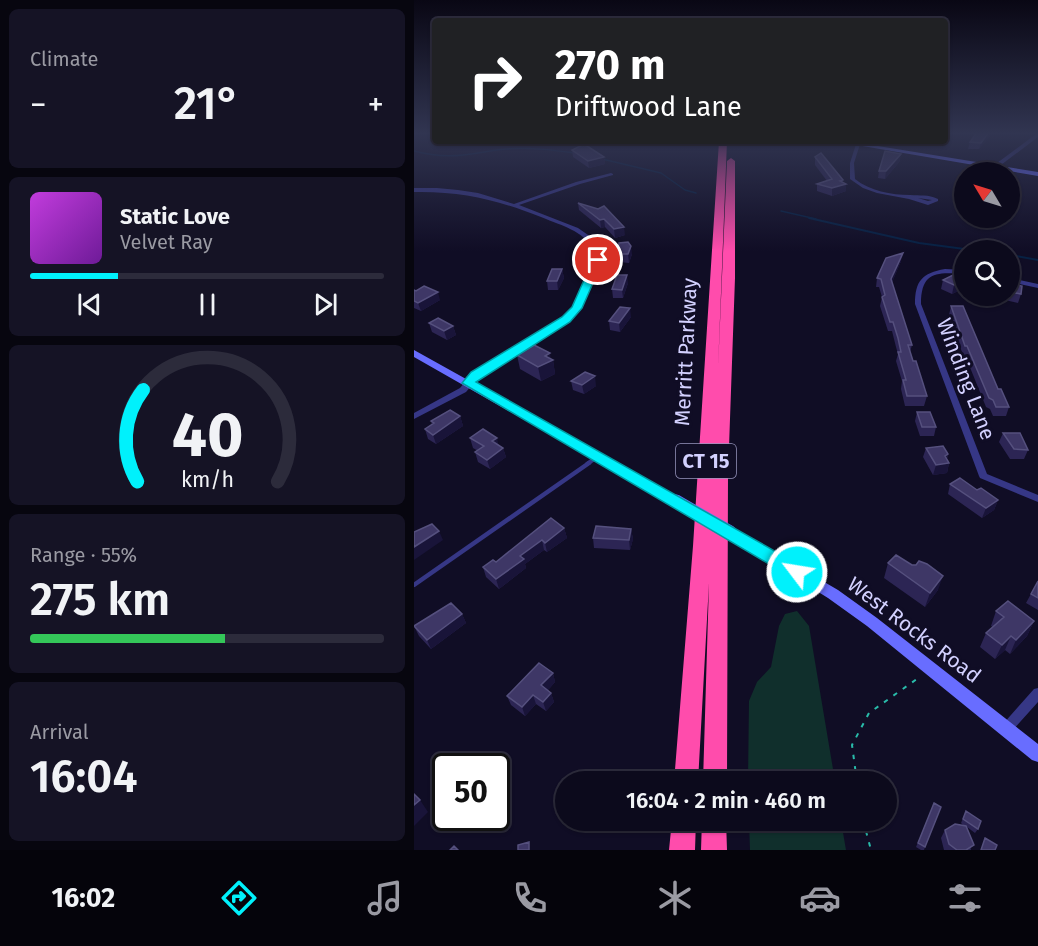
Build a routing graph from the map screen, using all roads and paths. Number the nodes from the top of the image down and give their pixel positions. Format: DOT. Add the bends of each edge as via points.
graph roads {
  1 [pos="721,172"];
  2 [pos="731,172"];
  3 [pos="853,172"];
  4 [pos="611,174"];
  5 [pos="414,190"];
  6 [pos="911,198"];
  7 [pos="515,205"];
  8 [pos="954,272"];
  9 [pos="1020,282"];
  10 [pos="1038,286"];
  11 [pos="414,353"];
  12 [pos="468,383"];
  13 [pos="414,416"];
  14 [pos="598,457"];
  15 [pos="1038,499"];
  16 [pos="414,585"];
  17 [pos="931,668"];
  18 [pos="1038,693"];
  19 [pos="1007,728"];
  20 [pos="1038,754"];
  21 [pos="687,771"];
  22 [pos="715,771"];
  23 [pos="856,771"];
  24 [pos="683,831"];
  25 [pos="714,831"];
  26 [pos="866,831"];
  27 [pos="682,850"];
  28 [pos="714,850"];
  29 [pos="871,850"];
  1 -- 21 [label="highway, Merritt Parkway / CT 15"];
  2 -- 22 [label="highway, Merritt Parkway / CT 15" via="719,497"];
  3 -- 6 [label="street" via="855,182"];
  4 -- 7 [label="street"];
  5 -- 7 [label="street" via="467,191"];
  7 -- 12 [label="street" via="585,234 597,246 598,260 577,308 566,319"];
  8 -- 15 [label="street, Winding Lane" via="927,277 918,288 918,303 983,476"];
  9 -- 10 [label="street"];
  11 -- 12 [label="main road, West Rocks Road"];
  12 -- 13 [label="street" via="463,390"];
  12 -- 14 [label="main road, West Rocks Road"];
  14 -- 16 [label="lane"];
  14 -- 17 [label="main road, West Rocks Road, bridge" via="833,594"];
  17 -- 19 [label="main road, West Rocks Road"];
  17 -- 23 [label="path" via="869,713 852,745"];
  18 -- 19 [label="street"];
  19 -- 20 [label="main road, West Rocks Road"];
  24 -- 27 [label="highway"];
  25 -- 28 [label="highway"];
  26 -- 29 [label="path"];
}
